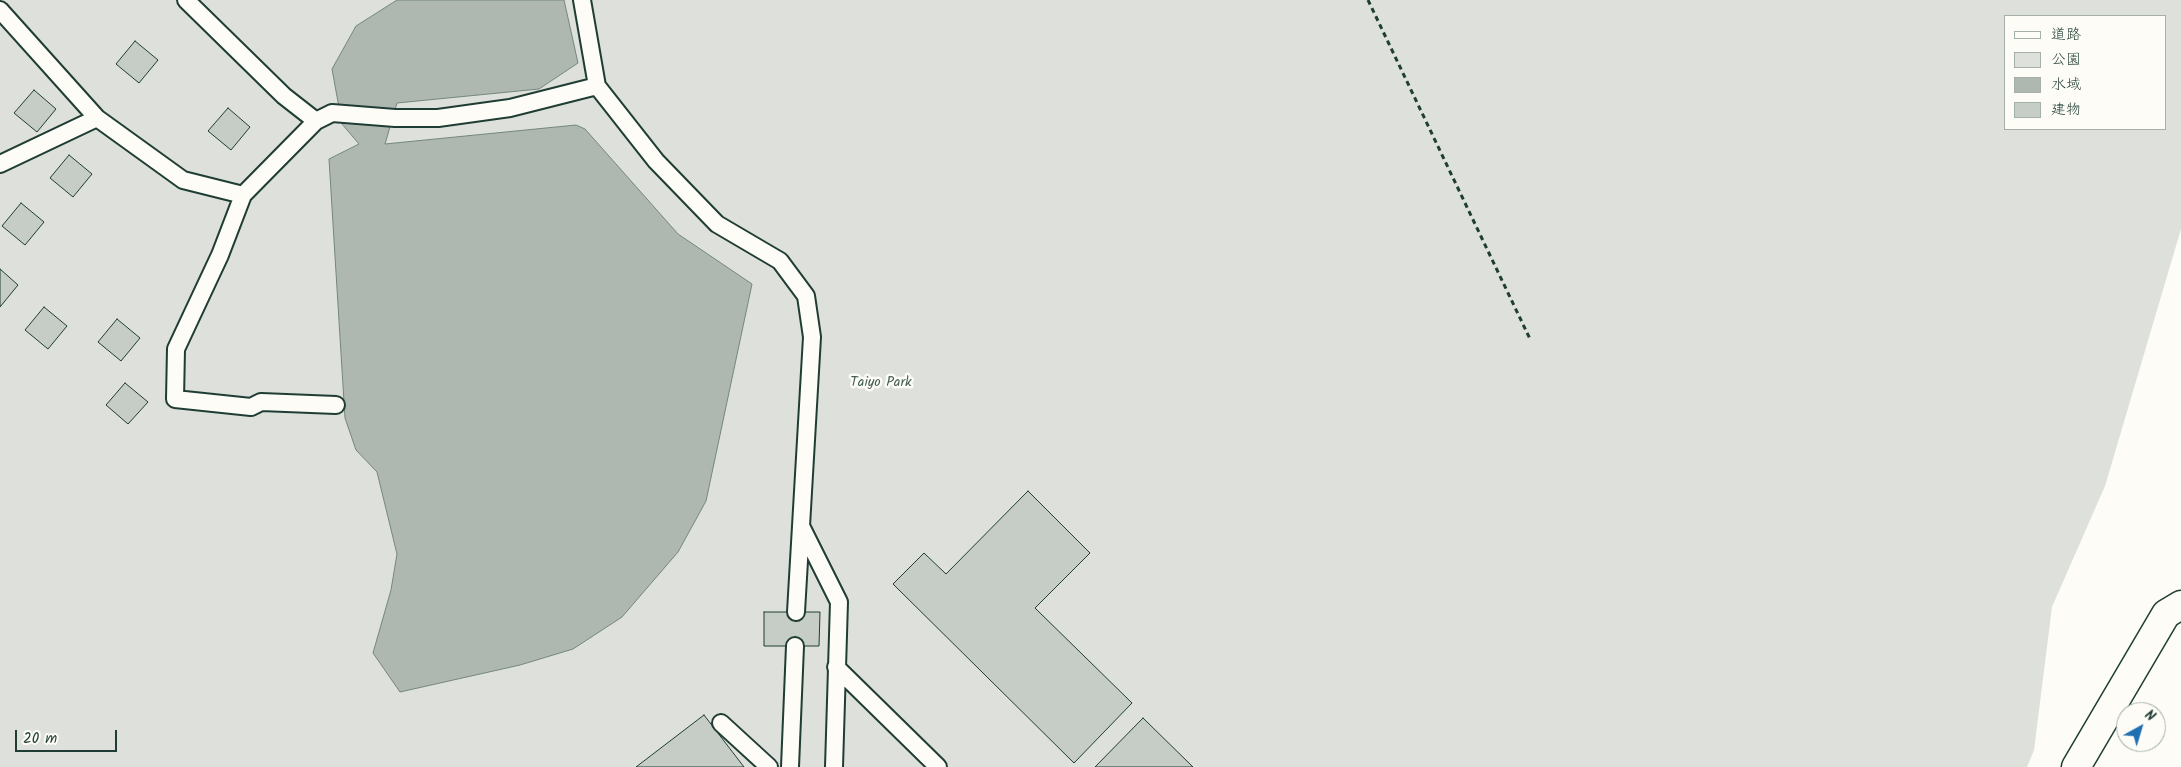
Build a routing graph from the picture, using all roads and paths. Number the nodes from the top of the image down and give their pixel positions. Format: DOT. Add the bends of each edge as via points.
graph roads {
  1 [pos="186,0"];
  2 [pos="582,0"];
  3 [pos="1368,0"];
  4 [pos="0,10"];
  5 [pos="598,86"];
  6 [pos="97,118"];
  7 [pos="316,120"];
  8 [pos="0,164"];
  9 [pos="243,196"];
  10 [pos="1530,339"];
  11 [pos="336,405"];
  12 [pos="800,524"];
  13 [pos="2181,605"];
  14 [pos="796,612"];
  15 [pos="795,646"];
  16 [pos="836,667"];
  17 [pos="721,723"];
  18 [pos="769,767"];
  19 [pos="790,767"];
  20 [pos="834,767"];
  21 [pos="938,767"];
  22 [pos="2076,767"];
  1 -- 7 [label="lane" via="284,96"];
  2 -- 5 [label="lane"];
  3 -- 10 [label="path"];
  4 -- 6 [label="lane"];
  5 -- 7 [label="lane" via="510,108 438,118 332,113"];
  5 -- 12 [label="lane" via="656,161 717,224 780,262 806,296 812,337"];
  6 -- 8 [label="lane"];
  6 -- 9 [label="lane" via="183,180"];
  7 -- 9 [label="lane"];
  9 -- 11 [label="lane" via="220,255 176,349 175,399 250,407 261,402"];
  12 -- 14 [label="lane"];
  12 -- 16 [label="lane" via="839,602"];
  13 -- 22 [label="street" via="2166,614"];
  15 -- 19 [label="lane"];
  16 -- 20 [label="lane"];
  16 -- 21 [label="lane"];
  17 -- 18 [label="lane"];
}
